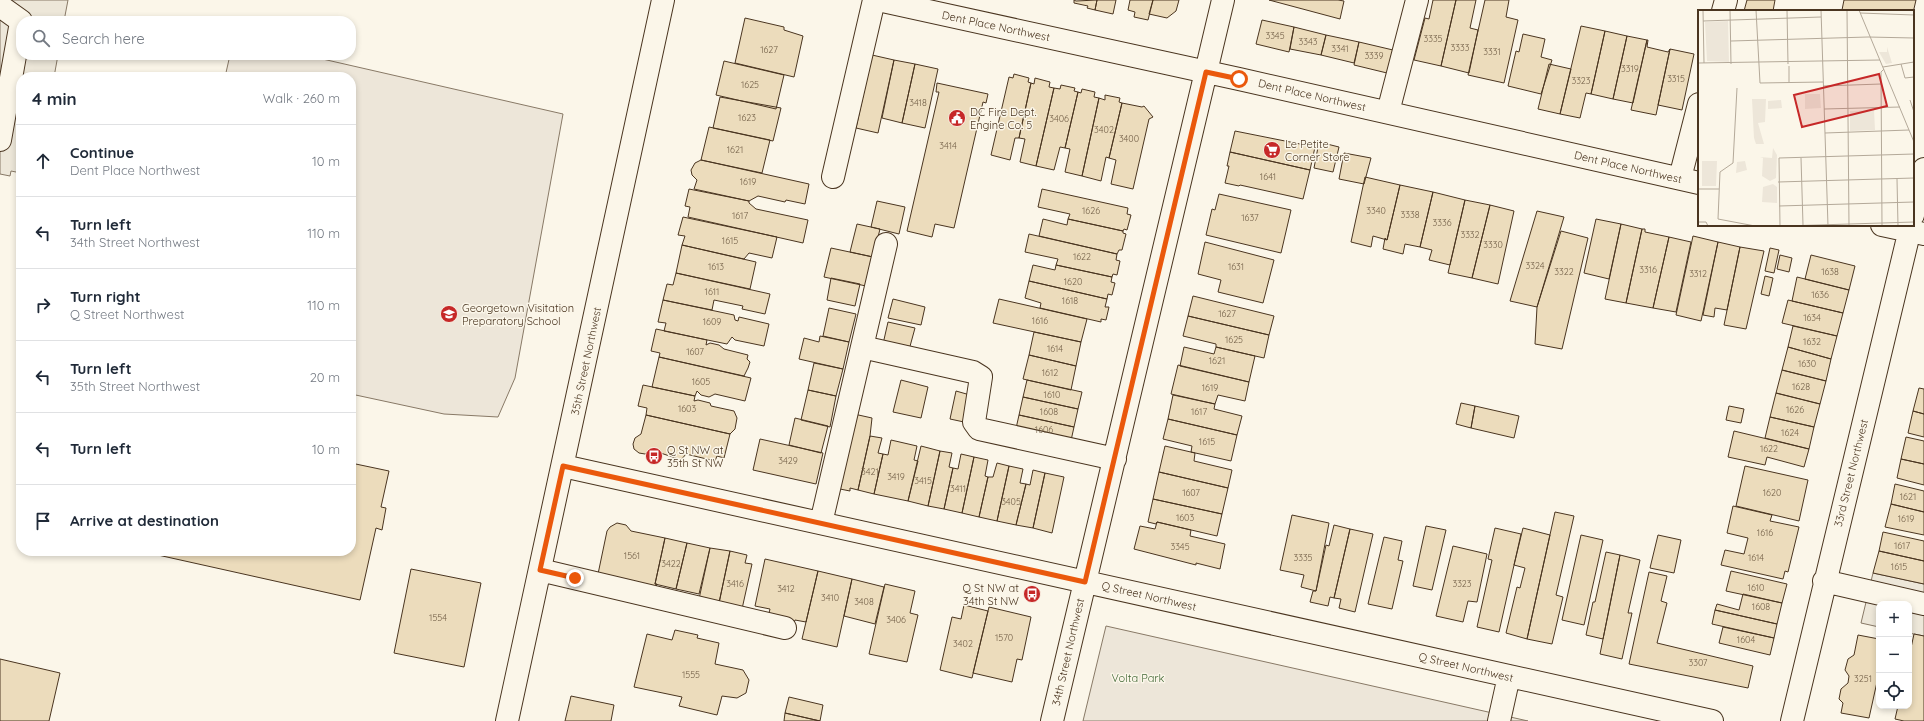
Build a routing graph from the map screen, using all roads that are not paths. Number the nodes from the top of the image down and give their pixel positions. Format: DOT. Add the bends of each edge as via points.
graph roads {
  1 [pos="662,0"];
  2 [pos="874,0"];
  3 [pos="878,0"];
  4 [pos="1223,0"];
  5 [pos="1417,0"];
  6 [pos="1726,0"];
  7 [pos="0,6"];
  8 [pos="1723,10"];
  9 [pos="16,18"];
  10 [pos="16,50"];
  11 [pos="1206,72"];
  12 [pos="1388,112"];
  13 [pos="1698,112"];
  14 [pos="0,140"];
  15 [pos="1924,169"];
  16 [pos="833,177"];
  17 [pos="1689,181"];
  18 [pos="1914,226"];
  19 [pos="886,244"];
  20 [pos="862,347"];
  21 [pos="1115,459"];
  22 [pos="563,466"];
  23 [pos="821,523"];
  24 [pos="540,570"];
  25 [pos="1824,581"];
  26 [pos="1085,582"];
  27 [pos="1924,604"];
  28 [pos="785,628"];
  29 [pos="1509,676"];
  30 [pos="507,721"];
  31 [pos="1052,721"];
  32 [pos="1499,721"];
  33 [pos="1712,721"];
  34 [pos="1792,721"];
  1 -- 22 [label="street, 35th Street Northwest"];
  2 -- 16 [label="street"];
  3 -- 11 [label="street, Dent Place Northwest"];
  4 -- 11 [label="street, 34th Street Northwest"];
  5 -- 12 [label="street"];
  6 -- 8 [label="street"];
  7 -- 9 [label="street"];
  10 -- 14 [label="street"];
  11 -- 12 [label="street, Dent Place Northwest"];
  11 -- 21 [label="street, 34th Street Northwest"];
  12 -- 17 [label="street, Dent Place Northwest"];
  13 -- 17 [label="street"];
  15 -- 18 [label="street, 33rd Street Northwest"];
  18 -- 25 [label="street, 33rd Street Northwest"];
  19 -- 20 [label="street"];
  20 -- 21 [label="street" via="973,372 981,377 974,422 979,429"];
  20 -- 23 [label="street"];
  21 -- 26 [label="street, 34th Street Northwest"];
  22 -- 23 [label="street, Q Street Northwest"];
  22 -- 24 [label="street, 35th Street Northwest"];
  23 -- 26 [label="street, Q Street Northwest"];
  24 -- 28 [label="street"];
  24 -- 30 [label="street, 35th Street Northwest"];
  25 -- 27 [label="street"];
  25 -- 34 [label="street, 33rd Street Northwest"];
  26 -- 29 [label="street, Q Street Northwest"];
  26 -- 31 [label="street, 34th Street Northwest"];
  29 -- 32 [label="street"];
  29 -- 33 [label="street, Q Street Northwest"];
}
